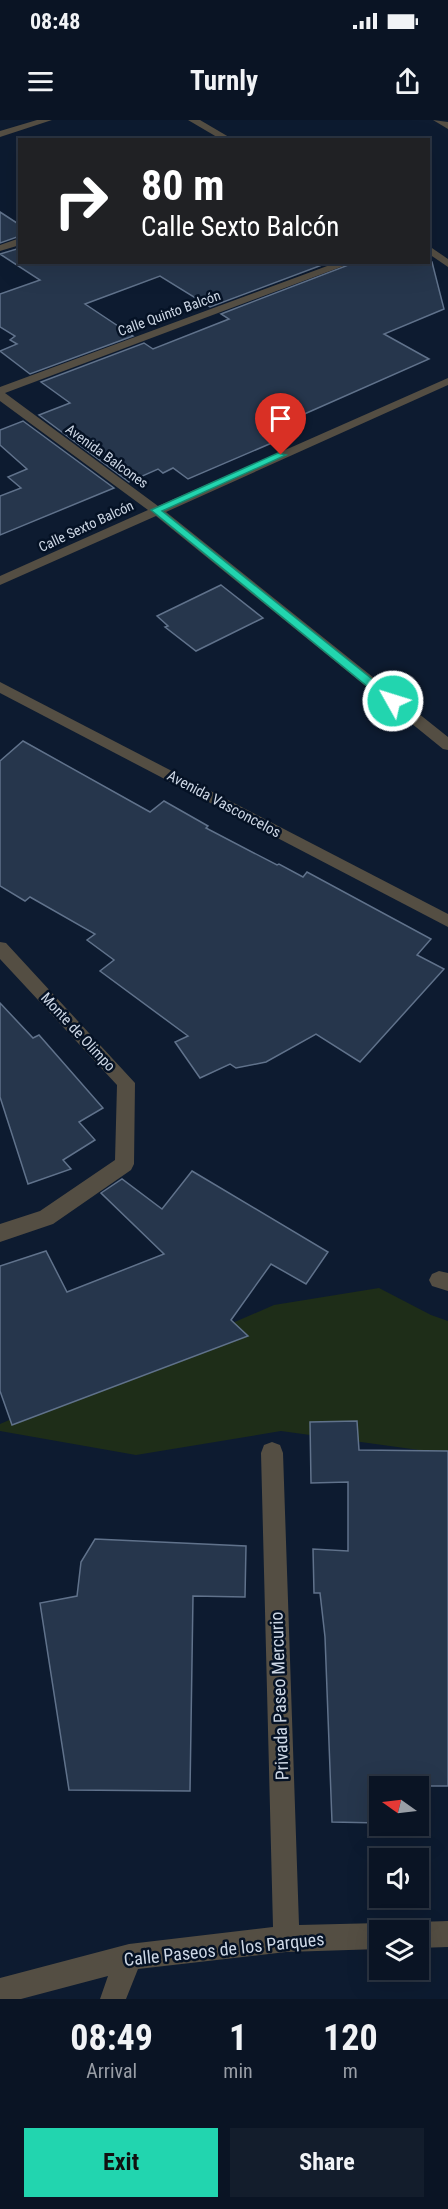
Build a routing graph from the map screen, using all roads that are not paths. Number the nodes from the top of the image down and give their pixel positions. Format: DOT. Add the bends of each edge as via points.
graph roads {
  1 [pos="47,120"];
  2 [pos="193,120"];
  3 [pos="438,120"];
  4 [pos="448,126"];
  5 [pos="0,134"];
  6 [pos="226,138"];
  7 [pos="18,242"];
  8 [pos="0,248"];
  9 [pos="430,250"];
  10 [pos="344,264"];
  11 [pos="448,264"];
  12 [pos="448,381"];
  13 [pos="0,393"];
  14 [pos="156,510"];
  15 [pos="0,581"];
  16 [pos="0,687"];
  17 [pos="448,745"];
  18 [pos="448,921"];
  19 [pos="0,948"];
  20 [pos="0,1233"];
  21 [pos="272,1453"];
  22 [pos="448,1934"];
  23 [pos="429,1935"];
  24 [pos="369,1936"];
  25 [pos="286,1939"];
  26 [pos="129,1957"];
  27 [pos="0,1991"];
  28 [pos="113,1999"];
  1 -- 5 [label="street"];
  2 -- 6 [label="street"];
  3 -- 4 [label="street"];
  7 -- 8 [label="street"];
  9 -- 11 [label="street"];
  10 -- 13 [label="street, Calle Quinto Balcón"];
  12 -- 14 [label="street, Calle Sexto Balcón"];
  13 -- 14 [label="street, Avenida Balcones"];
  14 -- 15 [label="street, Calle Sexto Balcón"];
  14 -- 17 [label="street, Avenida Balcones"];
  16 -- 18 [label="street, Avenida Vasconcelos"];
  19 -- 20 [label="street, Monte de Olimpo" via="126,1083 124,1164 46,1218"];
  21 -- 25 [label="street, Privada Paseo Mercurio"];
  22 -- 23 [label="street"];
  24 -- 25 [label="street, Calle Paseos de los Parques"];
  25 -- 26 [label="street, Calle Paseos de los Parques"];
  26 -- 27 [label="street, Calle Paseos de los Parques"];
  26 -- 28 [label="street"];
}
